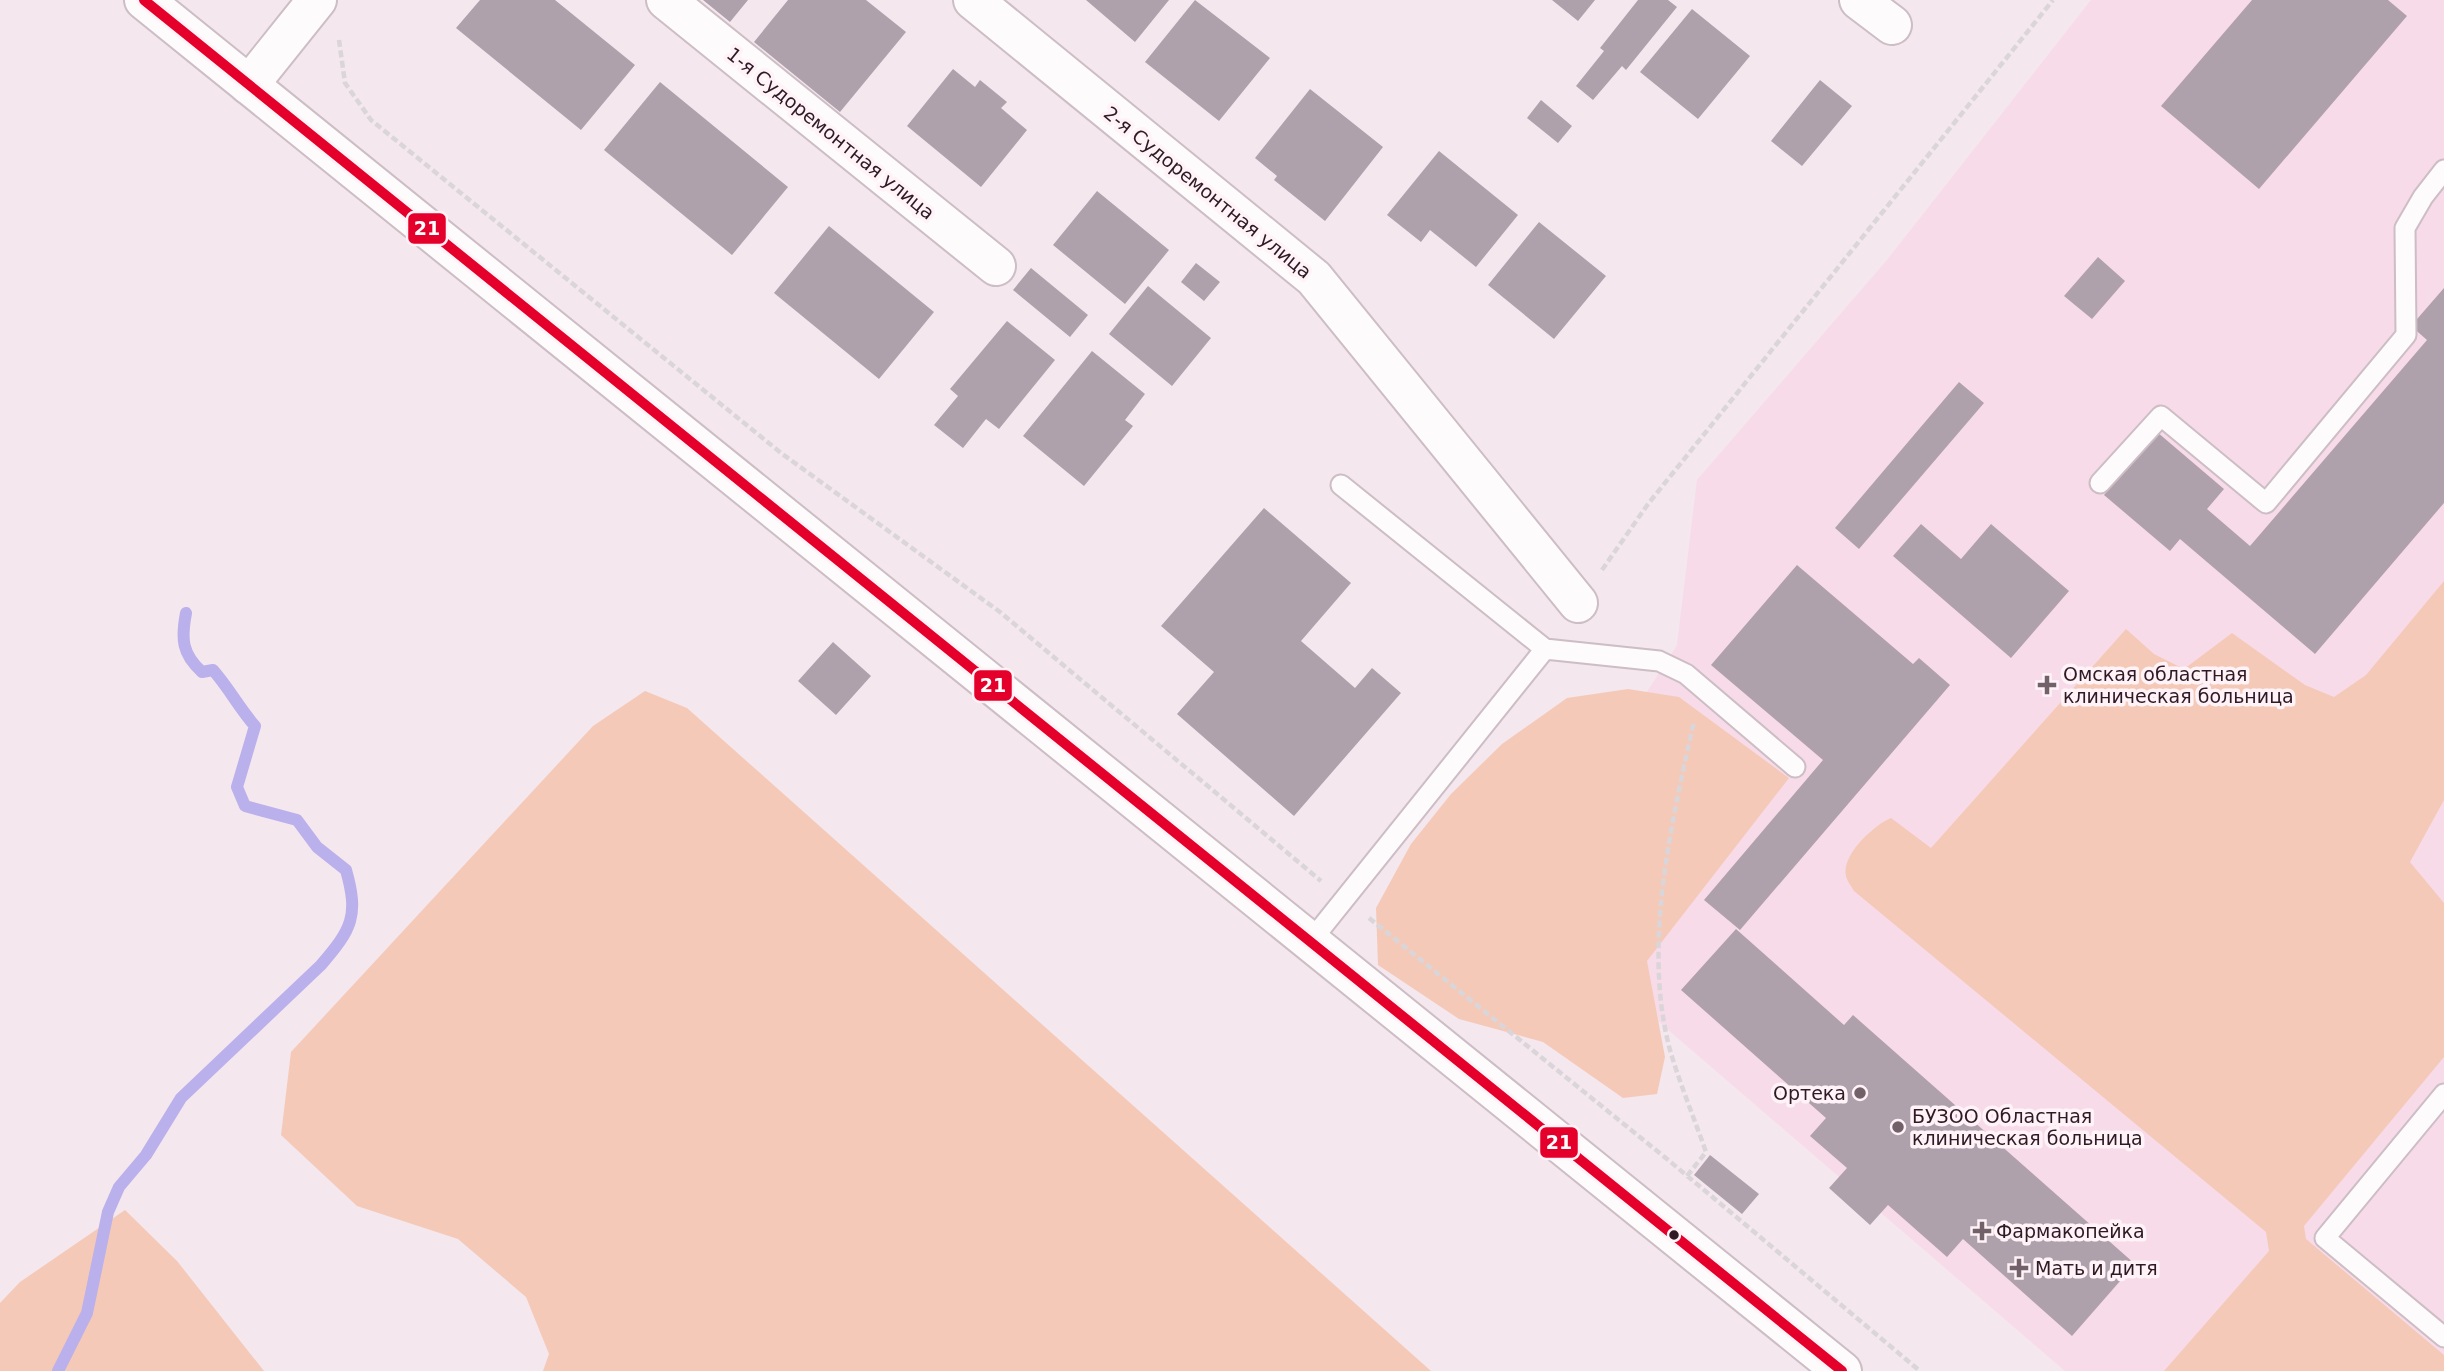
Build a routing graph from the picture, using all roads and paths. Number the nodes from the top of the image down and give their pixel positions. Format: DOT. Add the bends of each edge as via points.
graph roads {
  1 [pos="144,0"];
  2 [pos="317,0"];
  3 [pos="666,0"];
  4 [pos="973,0"];
  5 [pos="1859,0"];
  6 [pos="2053,0"];
  7 [pos="1892,25"];
  8 [pos="340,34"];
  9 [pos="249,85"];
  10 [pos="2444,170"];
  11 [pos="996,266"];
  12 [pos="2100,483"];
  13 [pos="1341,485"];
  14 [pos="1578,603"];
  15 [pos="1545,649"];
  16 [pos="1702,687"];
  17 [pos="1795,767"];
  18 [pos="1344,899"];
  19 [pos="1310,942"];
  20 [pos="2444,1094"];
  21 [pos="1687,1176"];
  22 [pos="2444,1337"];
  23 [pos="1842,1371"];
  24 [pos="1920,1371"];
  1 -- 9 [label="main road"];
  2 -- 9 [label="main road"];
  3 -- 11 [label="main road, 1-я Судоремонтная улица"];
  4 -- 14 [label="main road, 2-я Судоремонтная улица" via="1314,278"];
  5 -- 7 [label="main road"];
  6 -- 14 [label="path" via="1648,504"];
  8 -- 18 [label="path" via="345,83 371,120 781,453 1000,612"];
  9 -- 19 [label="main road"];
  10 -- 12 [label="lane" via="2405,228 2406,335 2266,503 2161,416"];
  13 -- 15 [label="lane"];
  15 -- 16 [label="lane" via="1658,661"];
  15 -- 18 [label="lane"];
  16 -- 17 [label="lane"];
  16 -- 21 [label="path" via="1677,798 1657,945 1670,1049 1706,1152"];
  18 -- 19 [label="lane"];
  18 -- 21 [label="path"];
  19 -- 23 [label="main road"];
  20 -- 22 [label="lane" via="2325,1238"];
  21 -- 24 [label="path"];
}
